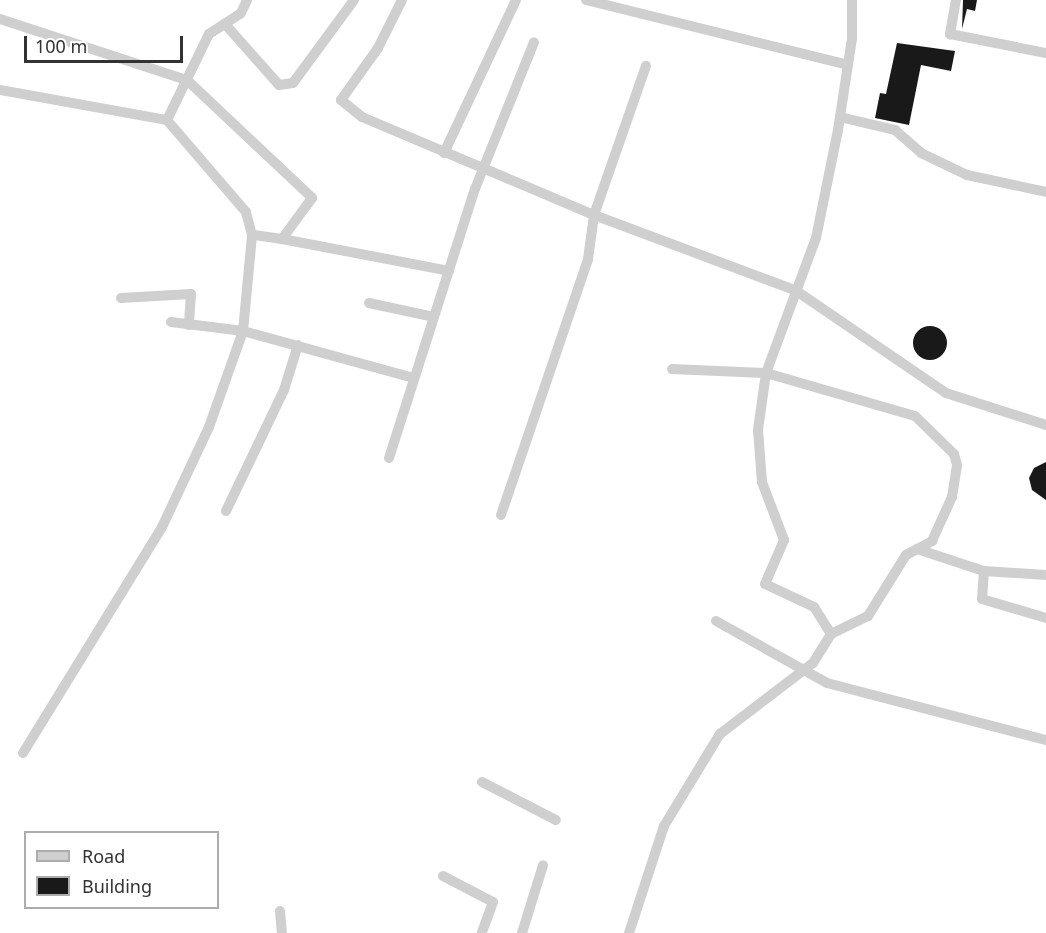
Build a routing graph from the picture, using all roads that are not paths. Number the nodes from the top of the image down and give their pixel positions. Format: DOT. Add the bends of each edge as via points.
graph roads {
  1 [pos="247,0"];
  2 [pos="354,0"];
  3 [pos="402,0"];
  4 [pos="516,0"];
  5 [pos="586,0"];
  6 [pos="852,0"];
  7 [pos="956,0"];
  8 [pos="0,19"];
  9 [pos="225,24"];
  10 [pos="534,42"];
  11 [pos="1046,53"];
  12 [pos="848,65"];
  13 [pos="646,66"];
  14 [pos="187,80"];
  15 [pos="0,90"];
  16 [pos="840,117"];
  17 [pos="167,120"];
  18 [pos="444,153"];
  19 [pos="482,169"];
  20 [pos="1046,192"];
  21 [pos="594,215"];
  22 [pos="252,235"];
  23 [pos="282,239"];
  24 [pos="448,271"];
  25 [pos="795,290"];
  26 [pos="121,298"];
  27 [pos="369,303"];
  28 [pos="434,317"];
  29 [pos="171,322"];
  30 [pos="189,325"];
  31 [pos="243,331"];
  32 [pos="298,345"];
  33 [pos="672,369"];
  34 [pos="766,373"];
  35 [pos="414,378"];
  36 [pos="1046,425"];
  37 [pos="389,458"];
  38 [pos="226,511"];
  39 [pos="501,515"];
  40 [pos="917,549"];
  41 [pos="984,571"];
  42 [pos="1046,575"];
  43 [pos="1046,618"];
  44 [pos="716,621"];
  45 [pos="831,634"];
  46 [pos="802,672"];
  47 [pos="1046,740"];
  48 [pos="23,753"];
  49 [pos="482,782"];
  50 [pos="556,819"];
  51 [pos="543,865"];
  52 [pos="443,876"];
  53 [pos="280,911"];
  54 [pos="282,933"];
  55 [pos="482,933"];
  56 [pos="522,933"];
  57 [pos="629,933"];
  1 -- 9 [label="street" via="241,13"];
  2 -- 9 [label="street" via="293,83 279,85"];
  3 -- 18 [label="street" via="378,48 341,100 362,117"];
  4 -- 18 [label="street"];
  5 -- 12 [label="street"];
  6 -- 12 [label="street"];
  7 -- 11 [label="street" via="950,34"];
  8 -- 14 [label="street"];
  9 -- 14 [label="street" via="209,34"];
  10 -- 19 [label="street"];
  12 -- 16 [label="street"];
  13 -- 21 [label="street"];
  14 -- 17 [label="street"];
  14 -- 23 [label="street" via="312,198"];
  15 -- 17 [label="street"];
  16 -- 20 [label="street" via="895,130 921,153 967,175"];
  16 -- 25 [label="street" via="816,237"];
  17 -- 22 [label="street" via="241,204"];
  18 -- 19 [label="street"];
  19 -- 21 [label="street"];
  19 -- 24 [label="street"];
  21 -- 25 [label="street"];
  21 -- 39 [label="street" via="588,259"];
  22 -- 23 [label="street"];
  22 -- 31 [label="street"];
  23 -- 24 [label="street"];
  24 -- 28 [label="street"];
  25 -- 34 [label="street"];
  25 -- 36 [label="street" via="946,393"];
  26 -- 30 [label="street" via="191,294"];
  27 -- 28 [label="street"];
  28 -- 35 [label="street"];
  29 -- 30 [label="street"];
  30 -- 31 [label="street"];
  31 -- 32 [label="street"];
  31 -- 48 [label="street" via="209,427 162,527"];
  32 -- 35 [label="street"];
  32 -- 38 [label="street" via="284,390"];
  33 -- 34 [label="street"];
  34 -- 40 [label="street" via="915,416 954,454 952,497 932,541"];
  34 -- 45 [label="street" via="758,430 762,482 784,540 765,584 814,606"];
  35 -- 37 [label="street"];
  40 -- 41 [label="street"];
  40 -- 45 [label="street" via="906,555 868,616"];
  41 -- 42 [label="street"];
  41 -- 43 [label="street" via="982,599"];
  44 -- 46 [label="street"];
  45 -- 46 [label="street"];
  46 -- 47 [label="street" via="827,684"];
  46 -- 57 [label="street" via="720,734 664,826"];
  49 -- 50 [label="street"];
  51 -- 56 [label="street"];
  52 -- 55 [label="street" via="493,902"];
  53 -- 54 [label="street"];
}
